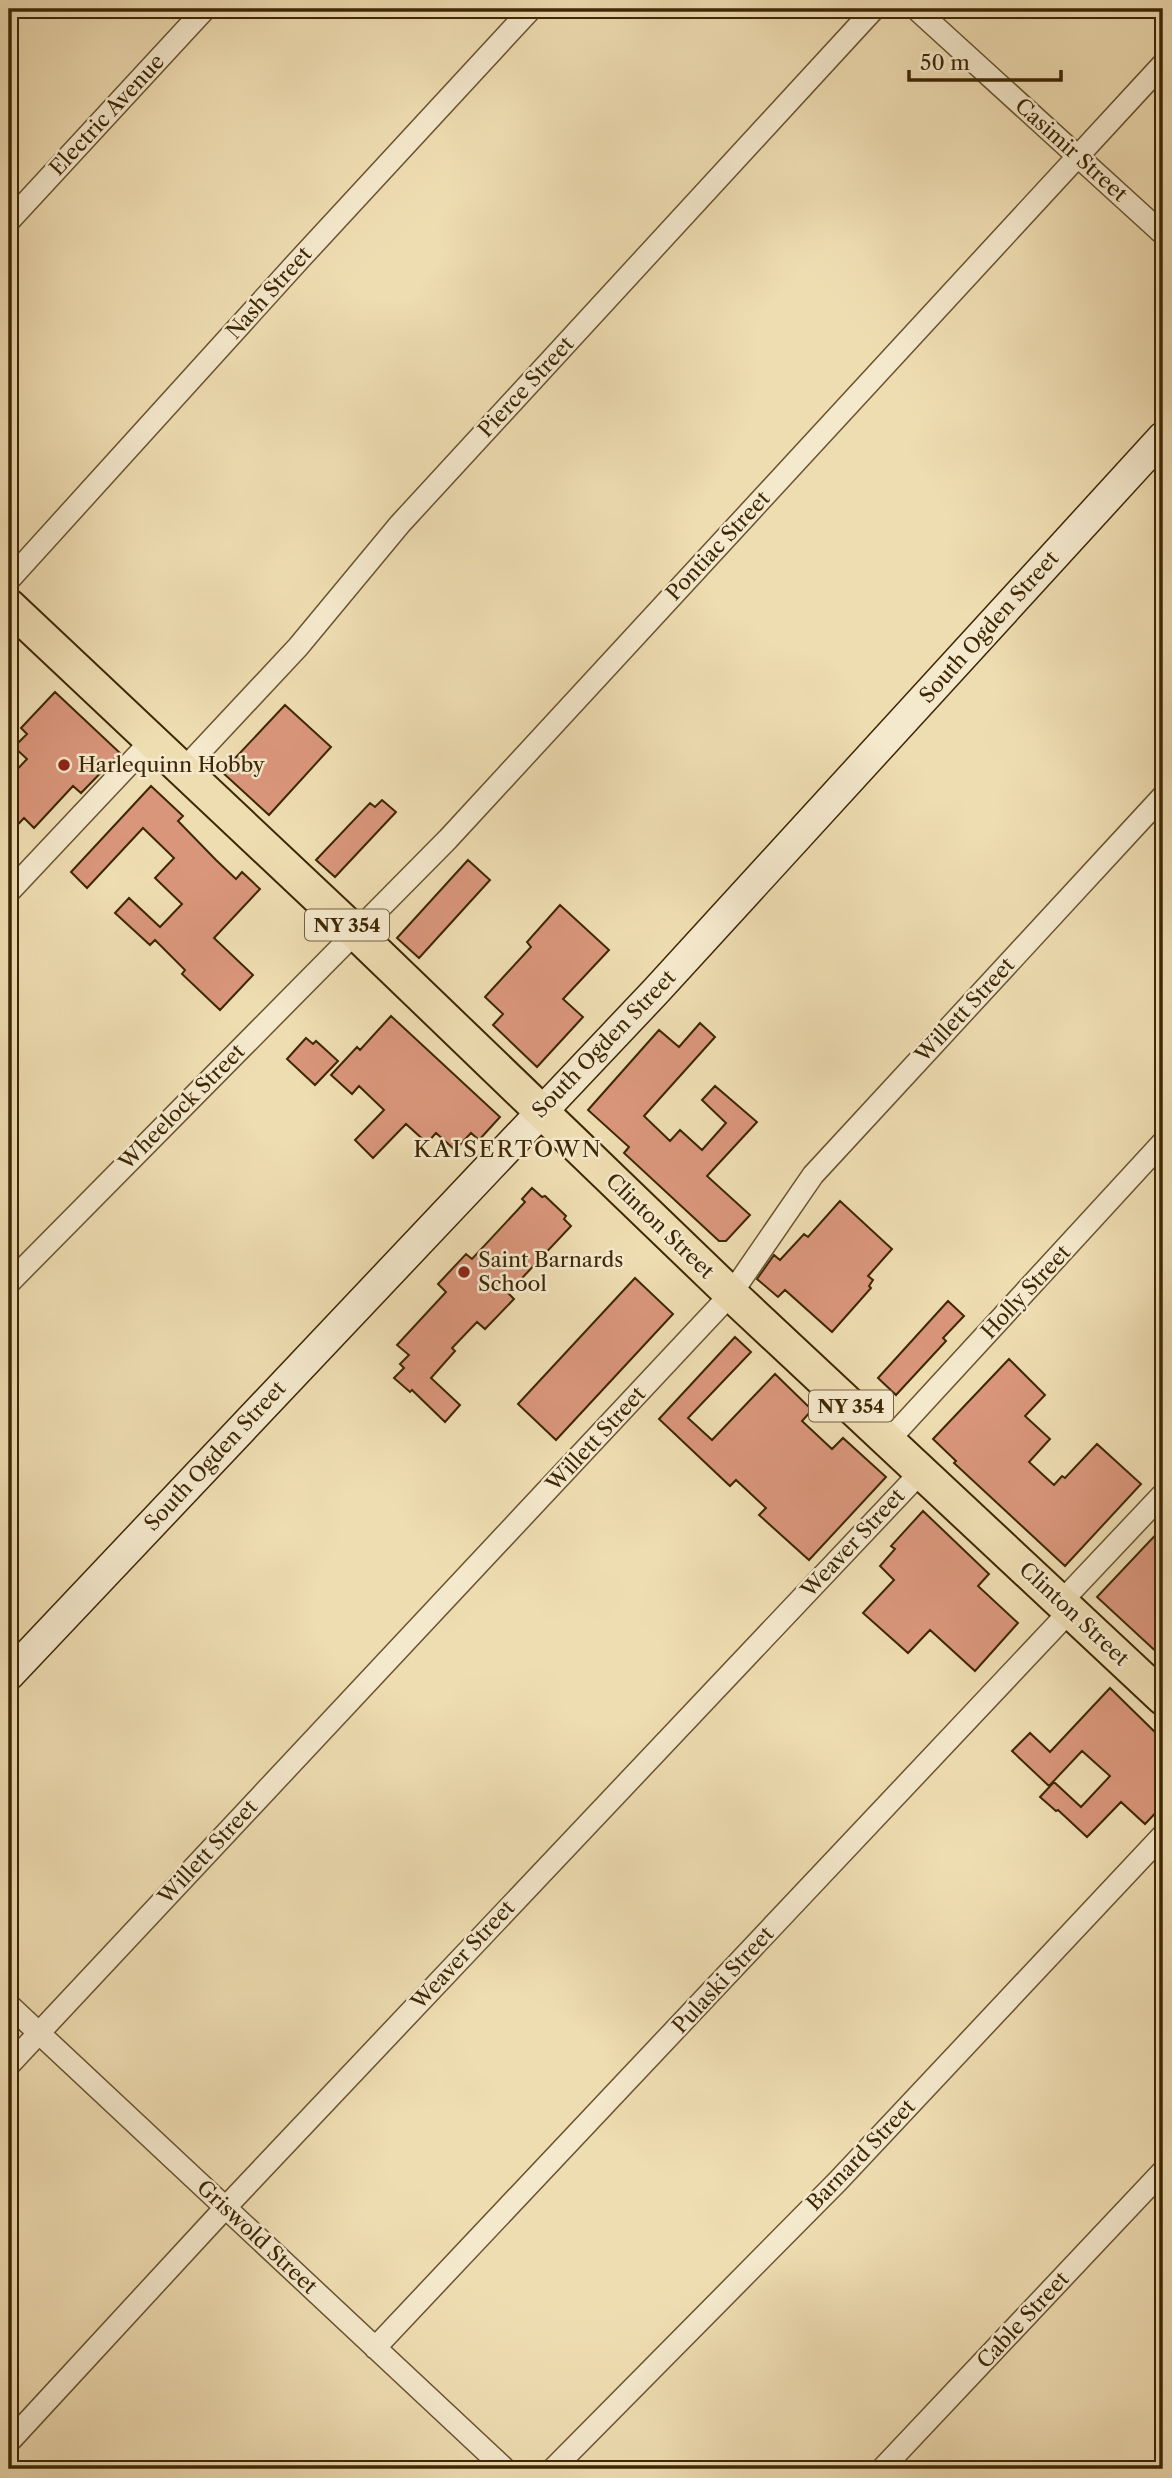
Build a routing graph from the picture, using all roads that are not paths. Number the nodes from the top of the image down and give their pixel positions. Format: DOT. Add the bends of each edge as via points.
graph roads {
  1 [pos="205,9"];
  2 [pos="531,9"];
  3 [pos="874,9"];
  4 [pos="916,9"];
  5 [pos="1163,64"];
  6 [pos="1078,156"];
  7 [pos="9,221"];
  8 [pos="1163,234"];
  9 [pos="1163,437"];
  10 [pos="9,580"];
  11 [pos="9,606"];
  12 [pos="152,740"];
  13 [pos="183,770"];
  14 [pos="1163,796"];
  15 [pos="9,892"];
  16 [pos="355,932"];
  17 [pos="541,1111"];
  18 [pos="1163,1142"];
  19 [pos="9,1283"];
  20 [pos="731,1294"];
  21 [pos="888,1441"];
  22 [pos="921,1472"];
  23 [pos="1163,1494"];
  24 [pos="1065,1607"];
  25 [pos="9,1675"];
  26 [pos="1163,1698"];
  27 [pos="1163,1835"];
  28 [pos="9,2005"];
  29 [pos="39,2033"];
  30 [pos="9,2065"];
  31 [pos="1163,2171"];
  32 [pos="225,2208"];
  33 [pos="375,2348"];
  34 [pos="9,2442"];
  35 [pos="505,2469"];
  36 [pos="553,2469"];
  37 [pos="882,2469"];
  1 -- 7 [label="street, Electric Avenue"];
  2 -- 10 [label="street, Nash Street"];
  3 -- 13 [label="street, Pierce Street" via="400,524 298,647"];
  4 -- 6 [label="street, Casimir Street"];
  5 -- 6 [label="street, Pontiac Street"];
  6 -- 8 [label="street, Casimir Street"];
  6 -- 16 [label="street, Pontiac Street" via="448,839"];
  9 -- 17 [label="street, South Ogden Street" via="666,981"];
  11 -- 12 [label="main road, Clinton Street / NY 354"];
  12 -- 13 [label="main road, Clinton Street / NY 354"];
  12 -- 15 [label="street"];
  13 -- 16 [label="main road, Clinton Street / NY 354"];
  14 -- 20 [label="street, Willett Street" via="813,1175"];
  16 -- 17 [label="main road, Clinton Street / NY 354"];
  16 -- 19 [label="street, Wheelock Street"];
  17 -- 20 [label="main road, Clinton Street / NY 354"];
  17 -- 25 [label="street, South Ogden Street"];
  18 -- 21 [label="street, Holly Street"];
  20 -- 21 [label="main road, Clinton Street / NY 354"];
  20 -- 29 [label="street, Willett Street"];
  21 -- 22 [label="main road, Clinton Street / NY 354"];
  22 -- 24 [label="main road, Clinton Street / NY 354"];
  22 -- 32 [label="street, Weaver Street"];
  23 -- 24 [label="street, Pulaski Street"];
  24 -- 26 [label="main road, Clinton Street / NY 354"];
  24 -- 33 [label="street, Pulaski Street"];
  27 -- 36 [label="street, Barnard Street" via="838,2181"];
  28 -- 29 [label="street, Griswold Street"];
  29 -- 30 [label="street, Willett Street"];
  29 -- 32 [label="street, Griswold Street"];
  31 -- 37 [label="street, Cable Street"];
  32 -- 33 [label="street, Griswold Street"];
  32 -- 34 [label="street, Weaver Street"];
  33 -- 35 [label="street, Griswold Street"];
}
